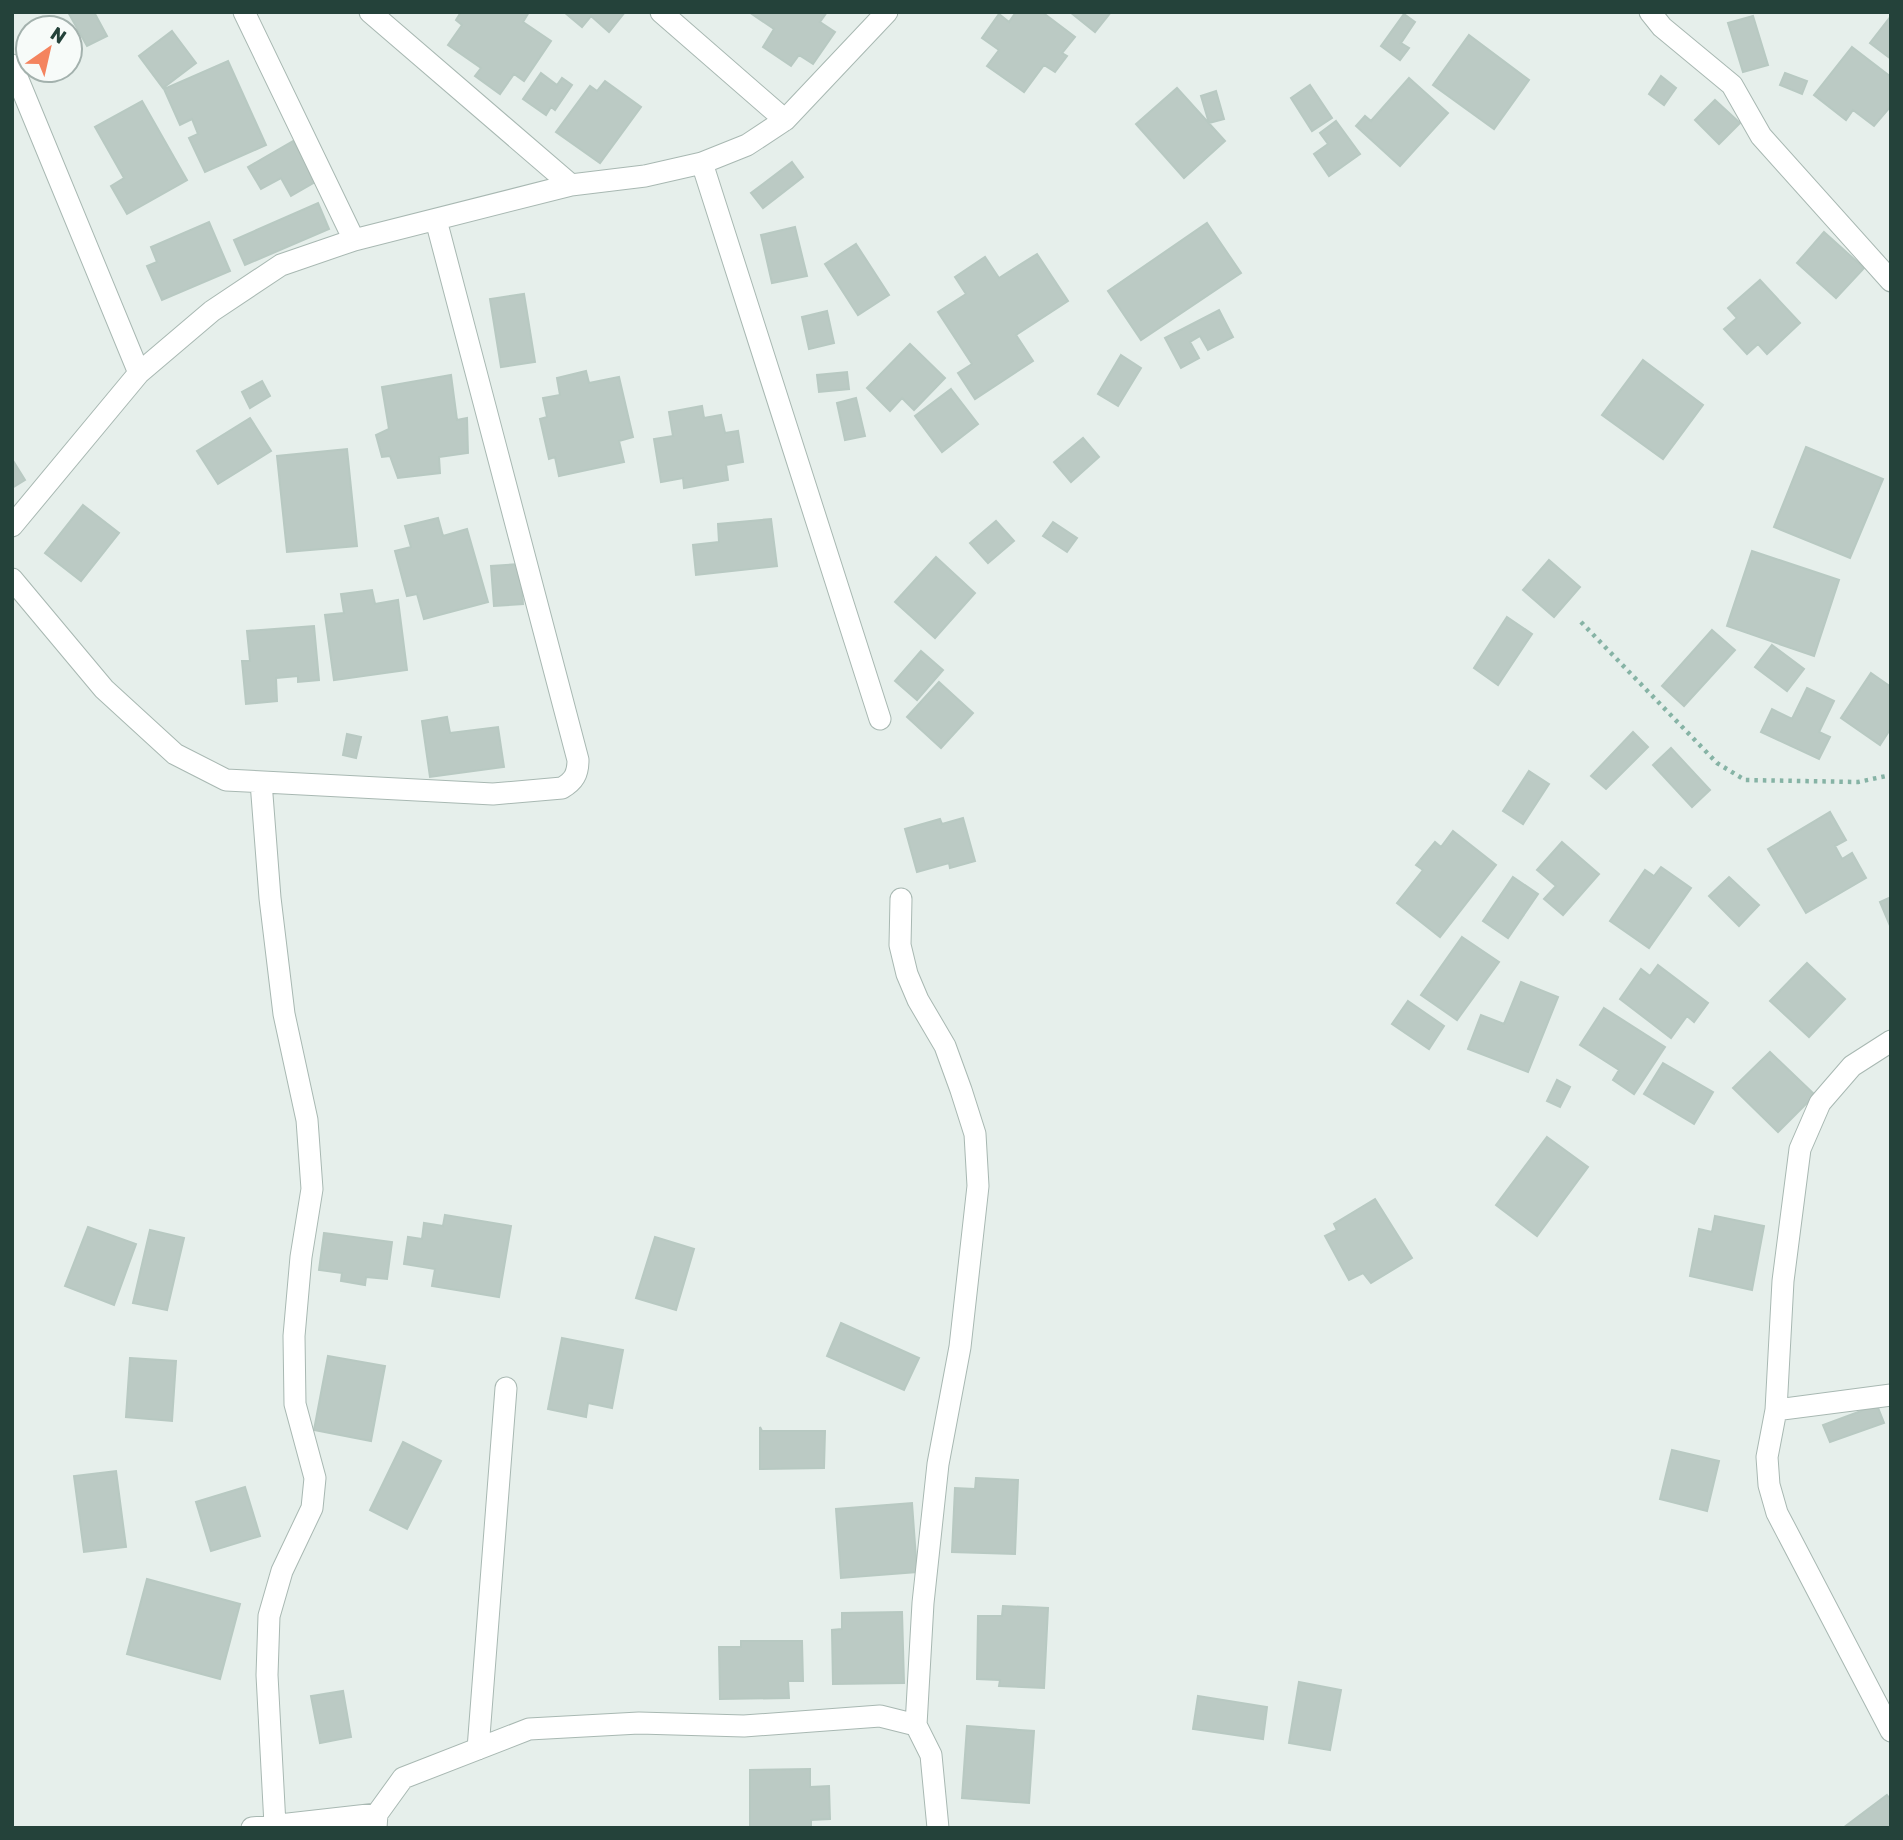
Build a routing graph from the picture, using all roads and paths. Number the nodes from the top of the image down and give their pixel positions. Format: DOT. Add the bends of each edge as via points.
graph roads {
  1 [pos="244,12"];
  2 [pos="370,12"];
  3 [pos="661,12"];
  4 [pos="887,12"];
  5 [pos="1650,12"];
  6 [pos="12,65"];
  7 [pos="785,120"];
  8 [pos="702,163"];
  9 [pos="570,185"];
  10 [pos="436,220"];
  11 [pos="354,240"];
  12 [pos="1891,281"];
  13 [pos="139,373"];
  14 [pos="12,526"];
  15 [pos="12,579"];
  16 [pos="1581,622"];
  17 [pos="880,719"];
  18 [pos="1891,775"];
  19 [pos="261,782"];
  20 [pos="901,899"];
  21 [pos="1891,1041"];
  22 [pos="506,1388"];
  23 [pos="1891,1395"];
  24 [pos="1776,1410"];
  25 [pos="916,1725"];
  26 [pos="1891,1731"];
  27 [pos="478,1749"];
  28 [pos="377,1821"];
  29 [pos="275,1825"];
  30 [pos="252,1828"];
  31 [pos="938,1828"];
  1 -- 11 [label="street"];
  2 -- 9 [label="street"];
  3 -- 7 [label="street"];
  4 -- 7 [label="street"];
  5 -- 12 [label="street" via="1732,85 1760,136"];
  6 -- 13 [label="street"];
  7 -- 8 [label="street" via="747,145"];
  8 -- 9 [label="street"];
  8 -- 17 [label="street"];
  9 -- 10 [label="street"];
  10 -- 11 [label="street"];
  10 -- 19 [label="street" via="578,760 576,776 562,788 493,794"];
  11 -- 13 [label="street" via="281,265 212,311"];
  13 -- 14 [label="street"];
  15 -- 19 [label="street" via="104,689 175,754 226,780"];
  16 -- 18 [label="path" via="1717,763 1745,780 1858,782"];
  19 -- 29 [label="street" via="284,1014 307,1120 313,1189 294,1336 295,1404 315,1478 312,1508 282,1571 269,1616 267,1675"];
  20 -- 25 [label="street" via="900,945 906,974 945,1046 961,1090 975,1134 978,1186 923,1603"];
  21 -- 24 [label="street" via="1852,1066 1820,1103 1800,1149 1783,1281"];
  22 -- 27 [label="street"];
  23 -- 24 [label="street"];
  24 -- 26 [label="street" via="1767,1457 1777,1513"];
  25 -- 27 [label="street" via="880,1716 744,1726 639,1723 529,1729"];
  25 -- 31 [label="street" via="931,1755"];
  27 -- 28 [label="street" via="403,1779"];
  28 -- 29 [label="street"];
  29 -- 30 [label="street"];
}
